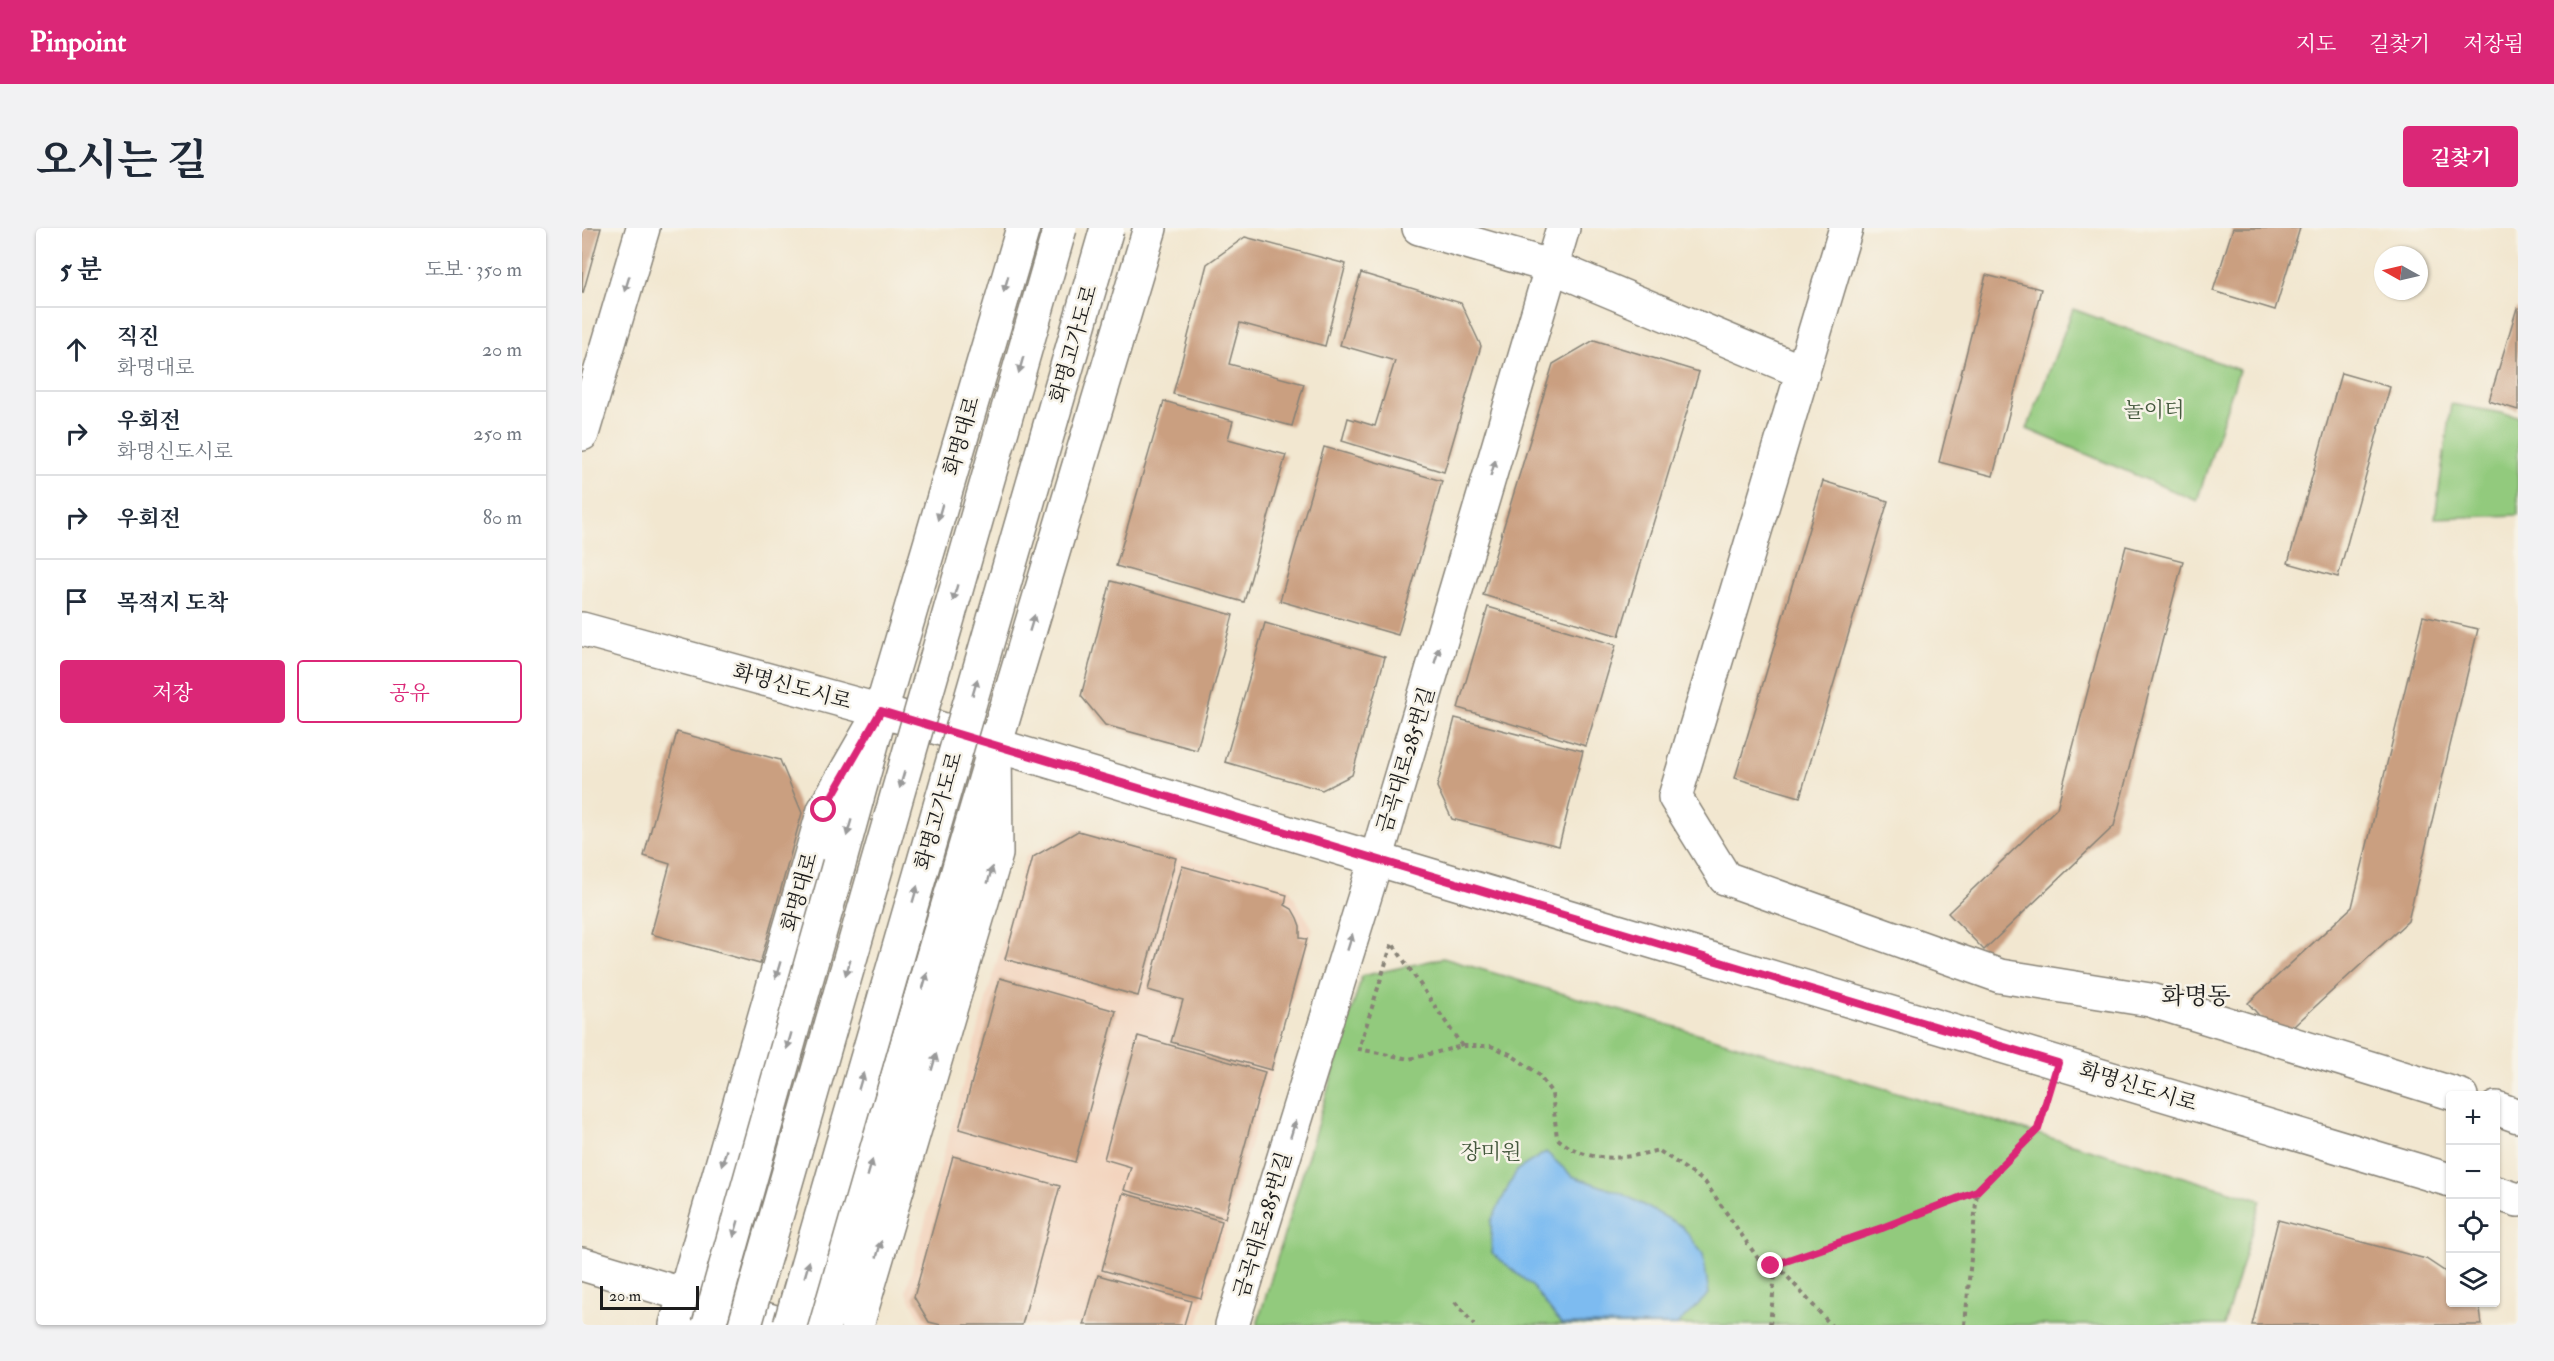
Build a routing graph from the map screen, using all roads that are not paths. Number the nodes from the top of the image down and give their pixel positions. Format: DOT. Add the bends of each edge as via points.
graph roads {
  1 [pos="644,228"];
  2 [pos="1023,228"];
  3 [pos="1060,228"];
  4 [pos="1107,228"];
  5 [pos="1150,228"];
  6 [pos="1419,228"];
  7 [pos="1563,228"];
  8 [pos="1846,228"];
  9 [pos="1553,267"];
  10 [pos="1803,372"];
  11 [pos="582,434"];
  12 [pos="582,629"];
  13 [pos="881,711"];
  14 [pos="995,746"];
  15 [pos="1376,860"];
  16 [pos="2448,1091"];
  17 [pos="2500,1109"];
  18 [pos="2518,1116"];
  19 [pos="2446,1179"];
  20 [pos="2500,1194"];
  21 [pos="2518,1200"];
  22 [pos="582,1263"];
  23 [pos="681,1310"];
  24 [pos="709,1325"];
  25 [pos="745,1325"];
  26 [pos="785,1325"];
  27 [pos="790,1325"];
  28 [pos="824,1325"];
  29 [pos="857,1325"];
  30 [pos="1232,1325"];
  1 -- 11 [label="main road, one-way"];
  2 -- 13 [label="main road, 화명대로, one-way"];
  3 -- 25 [label="main road, one-way, bridge"];
  27 -- 4 [label="main road, 화명고가도로, one-way, bridge"];
  14 -- 5 [label="main road, one-way"];
  6 -- 9 [label="main road"];
  7 -- 9 [label="main road, 금곡대로285번길"];
  8 -- 10 [label="main road"];
  9 -- 10 [label="main road"];
  15 -- 9 [label="main road, 금곡대로285번길, one-way"];
  10 -- 16 [label="main road" via="1675,797 1725,878 2000,976 2150,1000"];
  12 -- 13 [label="main road, 화명신도시로"];
  13 -- 14 [label="main road, 화명신도시로"];
  13 -- 23 [label="main road, 화명대로, one-way" via="824,810"];
  13 -- 24 [label="main road, one-way, bridge"];
  14 -- 15 [label="main road, 화명신도시로"];
  28 -- 14 [label="main road, one-way"];
  29 -- 14 [label="main road, one-way" via="996,854"];
  15 -- 19 [label="main road, 화명신도시로"];
  30 -- 15 [label="main road, 금곡대로285번길, one-way"];
  17 -- 18 [label="main road"];
  20 -- 21 [label="main road"];
  22 -- 23 [label="main road"];
  23 -- 26 [label="main road"];
}
